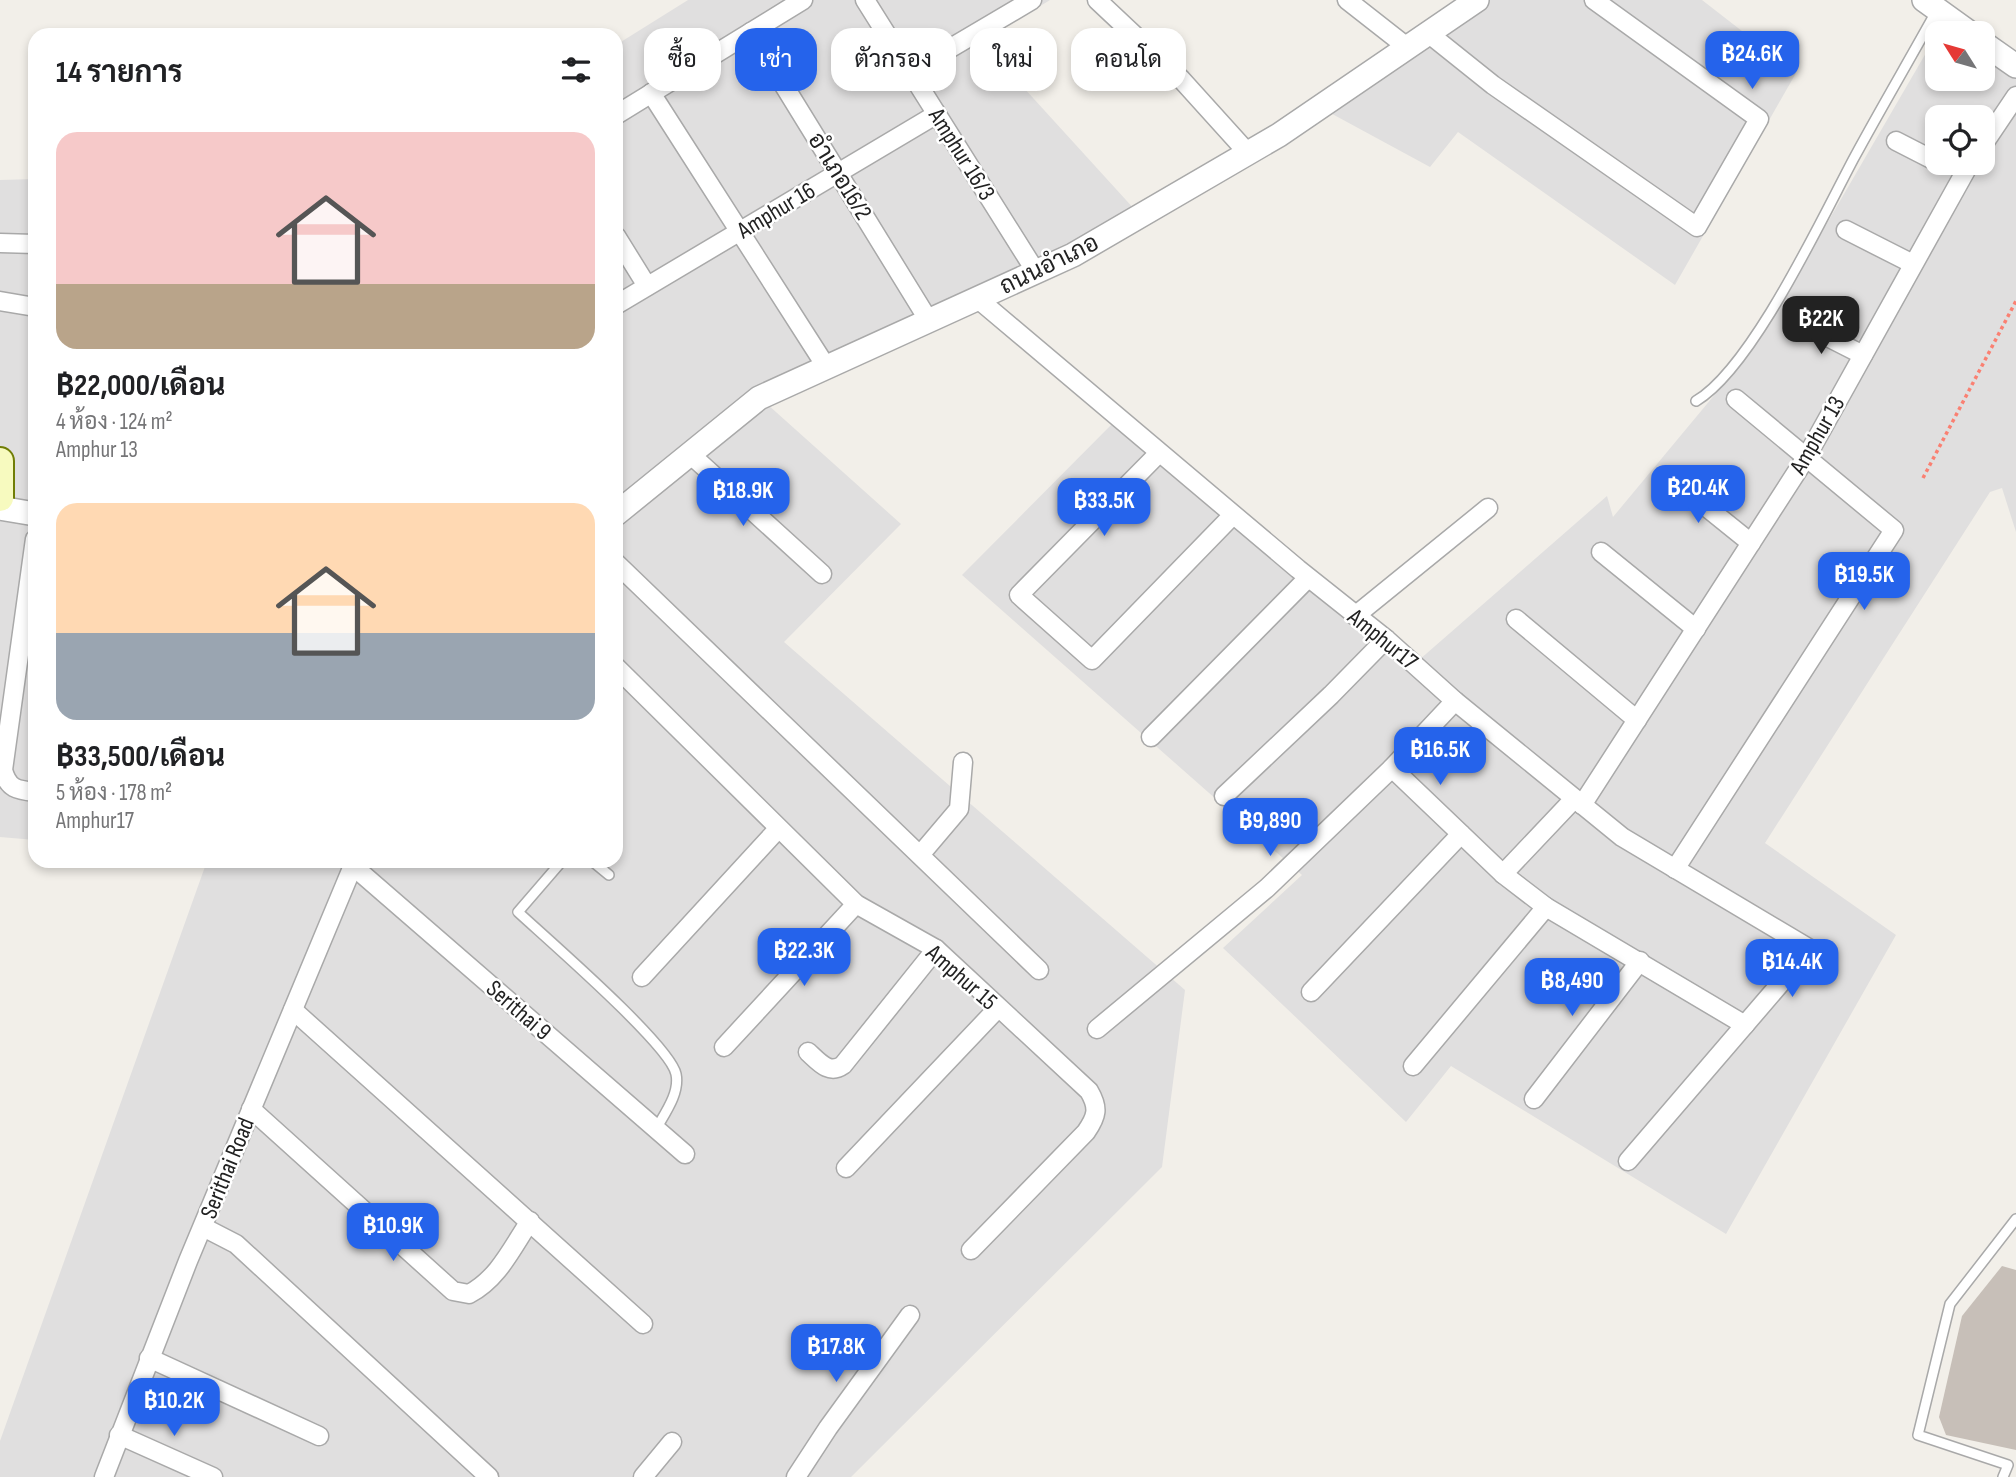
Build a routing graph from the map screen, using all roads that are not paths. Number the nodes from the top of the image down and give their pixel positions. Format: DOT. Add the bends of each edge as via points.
graph roads {
  1 [pos="803,0"];
  2 [pos="865,0"];
  3 [pos="1032,0"];
  4 [pos="1097,0"];
  5 [pos="1347,0"];
  6 [pos="1476,0"];
  7 [pos="1594,0"];
  8 [pos="1931,5"];
  9 [pos="1953,21"];
  10 [pos="758,28"];
  11 [pos="882,28"];
  12 [pos="1429,33"];
  13 [pos="735,42"];
  14 [pos="956,45"];
  15 [pos="1407,47"];
  16 [pos="1995,51"];
  17 [pos="2016,66"];
  18 [pos="787,91"];
  19 [pos="922,91"];
  20 [pos="651,93"];
  21 [pos="2016,96"];
  22 [pos="623,111"];
  23 [pos="937,114"];
  24 [pos="1995,127"];
  25 [pos="1896,141"];
  26 [pos="1247,152"];
  27 [pos="1925,156"];
  28 [pos="838,173"];
  29 [pos="1963,175"];
  30 [pos="1846,230"];
  31 [pos="740,232"];
  32 [pos="0,243"];
  33 [pos="28,244"];
  34 [pos="623,247"];
  35 [pos="1913,264"];
  36 [pos="1036,272"];
  37 [pos="647,286"];
  38 [pos="978,299"];
  39 [pos="0,301"];
  40 [pos="623,301"];
  41 [pos="28,306"];
  42 [pos="929,321"];
  43 [pos="1796,321"];
  44 [pos="1863,355"];
  45 [pos="827,368"];
  46 [pos="1736,399"];
  47 [pos="1696,401"];
  48 [pos="1159,453"];
  49 [pos="690,454"];
  50 [pos="1807,456"];
  51 [pos="0,461"];
  52 [pos="1669,477"];
  53 [pos="0,498"];
  54 [pos="0,508"];
  55 [pos="623,508"];
  56 [pos="1488,508"];
  57 [pos="28,513"];
  58 [pos="1233,514"];
  59 [pos="1751,543"];
  60 [pos="1601,552"];
  61 [pos="623,569"];
  62 [pos="822,574"];
  63 [pos="1308,578"];
  64 [pos="28,590"];
  65 [pos="1355,616"];
  66 [pos="1516,619"];
  67 [pos="1696,629"];
  68 [pos="1386,639"];
  69 [pos="623,674"];
  70 [pos="1455,701"];
  71 [pos="1637,720"];
  72 [pos="1151,737"];
  73 [pos="963,762"];
  74 [pos="1392,768"];
  75 [pos="28,791"];
  76 [pos="1224,796"];
  77 [pos="1578,802"];
  78 [pos="778,830"];
  79 [pos="1461,834"];
  80 [pos="920,855"];
  81 [pos="352,868"];
  82 [pos="360,868"];
  83 [pos="556,868"];
  84 [pos="600,868"];
  85 [pos="1675,869"];
  86 [pos="1503,874"];
  87 [pos="609,876"];
  88 [pos="856,904"];
  89 [pos="1546,907"];
  90 [pos="936,949"];
  91 [pos="1640,961"];
  92 [pos="1039,970"];
  93 [pos="642,977"];
  94 [pos="1311,992"];
  95 [pos="998,1008"];
  96 [pos="293,1010"];
  97 [pos="1745,1025"];
  98 [pos="1097,1029"];
  99 [pos="724,1047"];
  100 [pos="808,1052"];
  101 [pos="1413,1066"];
  102 [pos="1534,1099"];
  103 [pos="251,1109"];
  104 [pos="656,1129"];
  105 [pos="685,1154"];
  106 [pos="1628,1161"];
  107 [pos="846,1168"];
  108 [pos="2016,1219"];
  109 [pos="530,1221"];
  110 [pos="203,1227"];
  111 [pos="971,1250"];
  112 [pos="910,1315"];
  113 [pos="643,1324"];
  114 [pos="149,1358"];
  115 [pos="119,1435"];
  116 [pos="319,1436"];
  117 [pos="673,1442"];
  118 [pos="801,1475"];
  119 [pos="104,1477"];
  120 [pos="213,1477"];
  121 [pos="489,1477"];
  122 [pos="643,1477"];
  123 [pos="2003,1477"];
  1 -- 10 [label="street"];
  2 -- 11 [label="street, Amphur 16/3"];
  3 -- 14 [label="street"];
  4 -- 26 [label="street" via="1181,79"];
  5 -- 15 [label="street"];
  6 -- 12 [label="street, ถนนอำเภอ"];
  7 -- 12 [label="street" via="1759,119 1697,227 1493,85"];
  8 -- 9 [label="street"];
  8 -- 47 [label="lane" via="1775,302 1723,380"];
  12 -- 15 [label="street, ถนนอำเภอ"];
  13 -- 20 [label="street"];
  15 -- 26 [label="street, ถนนอำเภอ"];
  16 -- 17 [label="street"];
  18 -- 28 [label="street, อำเภอ16/2"];
  19 -- 23 [label="street, Amphur 16/3"];
  20 -- 22 [label="street"];
  20 -- 31 [label="street"];
  21 -- 24 [label="street"];
  23 -- 28 [label="street, Amphur 16"];
  23 -- 36 [label="street, Amphur 16/3"];
  25 -- 27 [label="street"];
  26 -- 36 [label="street, ถนนอำเภอ" via="1073,255"];
  28 -- 31 [label="street, Amphur 16"];
  28 -- 42 [label="street, อำเภอ16/2"];
  29 -- 35 [label="street, Amphur 13"];
  30 -- 35 [label="street"];
  31 -- 37 [label="street, Amphur 16"];
  31 -- 45 [label="street"];
  32 -- 33 [label="street"];
  34 -- 37 [label="street"];
  35 -- 44 [label="street, Amphur 13"];
  36 -- 38 [label="street, ถนนอำเภอ"];
  37 -- 40 [label="street, Amphur 16"];
  38 -- 42 [label="street, ถนนอำเภอ"];
  38 -- 48 [label="street, Amphur17"];
  39 -- 41 [label="street"];
  42 -- 45 [label="street, ถนนอำเภอ"];
  43 -- 44 [label="street"];
  44 -- 50 [label="street, Amphur 13"];
  45 -- 49 [label="street, ถนนอำเภอ" via="759,398"];
  46 -- 50 [label="street"];
  48 -- 58 [label="street, Amphur17"];
  48 -- 58 [label="street" via="1019,594 1092,660"];
  49 -- 55 [label="street, ถนนอำเภอ"];
  49 -- 62 [label="street"];
  50 -- 59 [label="street, Amphur 13"];
  50 -- 85 [label="street" via="1894,530"];
  51 -- 53 [label="main road"];
  52 -- 59 [label="street"];
  54 -- 57 [label="street"];
  56 -- 65 [label="street"];
  58 -- 63 [label="street, Amphur17"];
  59 -- 67 [label="street, Amphur 13"];
  60 -- 67 [label="street"];
  61 -- 80 [label="street"];
  63 -- 65 [label="street, Amphur17"];
  63 -- 72 [label="street"];
  64 -- 75 [label="street" via="3,770 7,783"];
  65 -- 68 [label="street, Amphur17"];
  66 -- 71 [label="street"];
  67 -- 71 [label="street, Amphur 13"];
  68 -- 70 [label="street, Amphur17"];
  68 -- 76 [label="street"];
  69 -- 78 [label="street, Amphur 15"];
  70 -- 74 [label="street"];
  70 -- 77 [label="street, Amphur17"];
  71 -- 77 [label="street, Amphur 13"];
  73 -- 80 [label="street" via="959,809"];
  74 -- 79 [label="street"];
  74 -- 98 [label="street" via="1267,888"];
  77 -- 85 [label="street, Amphur17" via="1622,837"];
  77 -- 86 [label="street, Amphur 13"];
  78 -- 88 [label="street, Amphur 15"];
  78 -- 93 [label="street"];
  79 -- 86 [label="street"];
  79 -- 94 [label="street"];
  80 -- 92 [label="street"];
  81 -- 96 [label="street, Serithai Road"];
  82 -- 104 [label="street, Serithai 9"];
  83 -- 104 [label="lane" via="518,912 655,1041 676,1073 674,1095"];
  84 -- 87 [label="lane"];
  85 -- 97 [label="street, Amphur17" via="1810,949"];
  86 -- 89 [label="street"];
  88 -- 90 [label="street, Amphur 15"];
  88 -- 99 [label="street"];
  89 -- 91 [label="street"];
  89 -- 101 [label="street"];
  90 -- 95 [label="street, Amphur 15"];
  90 -- 100 [label="street" via="843,1065 830,1070"];
  91 -- 97 [label="street"];
  91 -- 102 [label="street"];
  95 -- 107 [label="street"];
  95 -- 111 [label="street, Amphur 15" via="1089,1091 1097,1105 1096,1117"];
  96 -- 103 [label="street, Serithai Road"];
  96 -- 109 [label="street"];
  97 -- 106 [label="street"];
  103 -- 109 [label="street" via="453,1291 469,1294 484,1286"];
  103 -- 110 [label="street, Serithai Road"];
  104 -- 105 [label="street, Serithai 9"];
  108 -- 123 [label="lane" via="1950,1304 1918,1435 2008,1465"];
  109 -- 113 [label="street"];
  110 -- 114 [label="street, Serithai Road"];
  110 -- 121 [label="street" via="236,1244"];
  112 -- 118 [label="street" via="828,1428"];
  114 -- 115 [label="street, Serithai Road"];
  114 -- 116 [label="street"];
  115 -- 119 [label="street, Serithai Road"];
  115 -- 120 [label="street"];
  117 -- 122 [label="street"];
}
